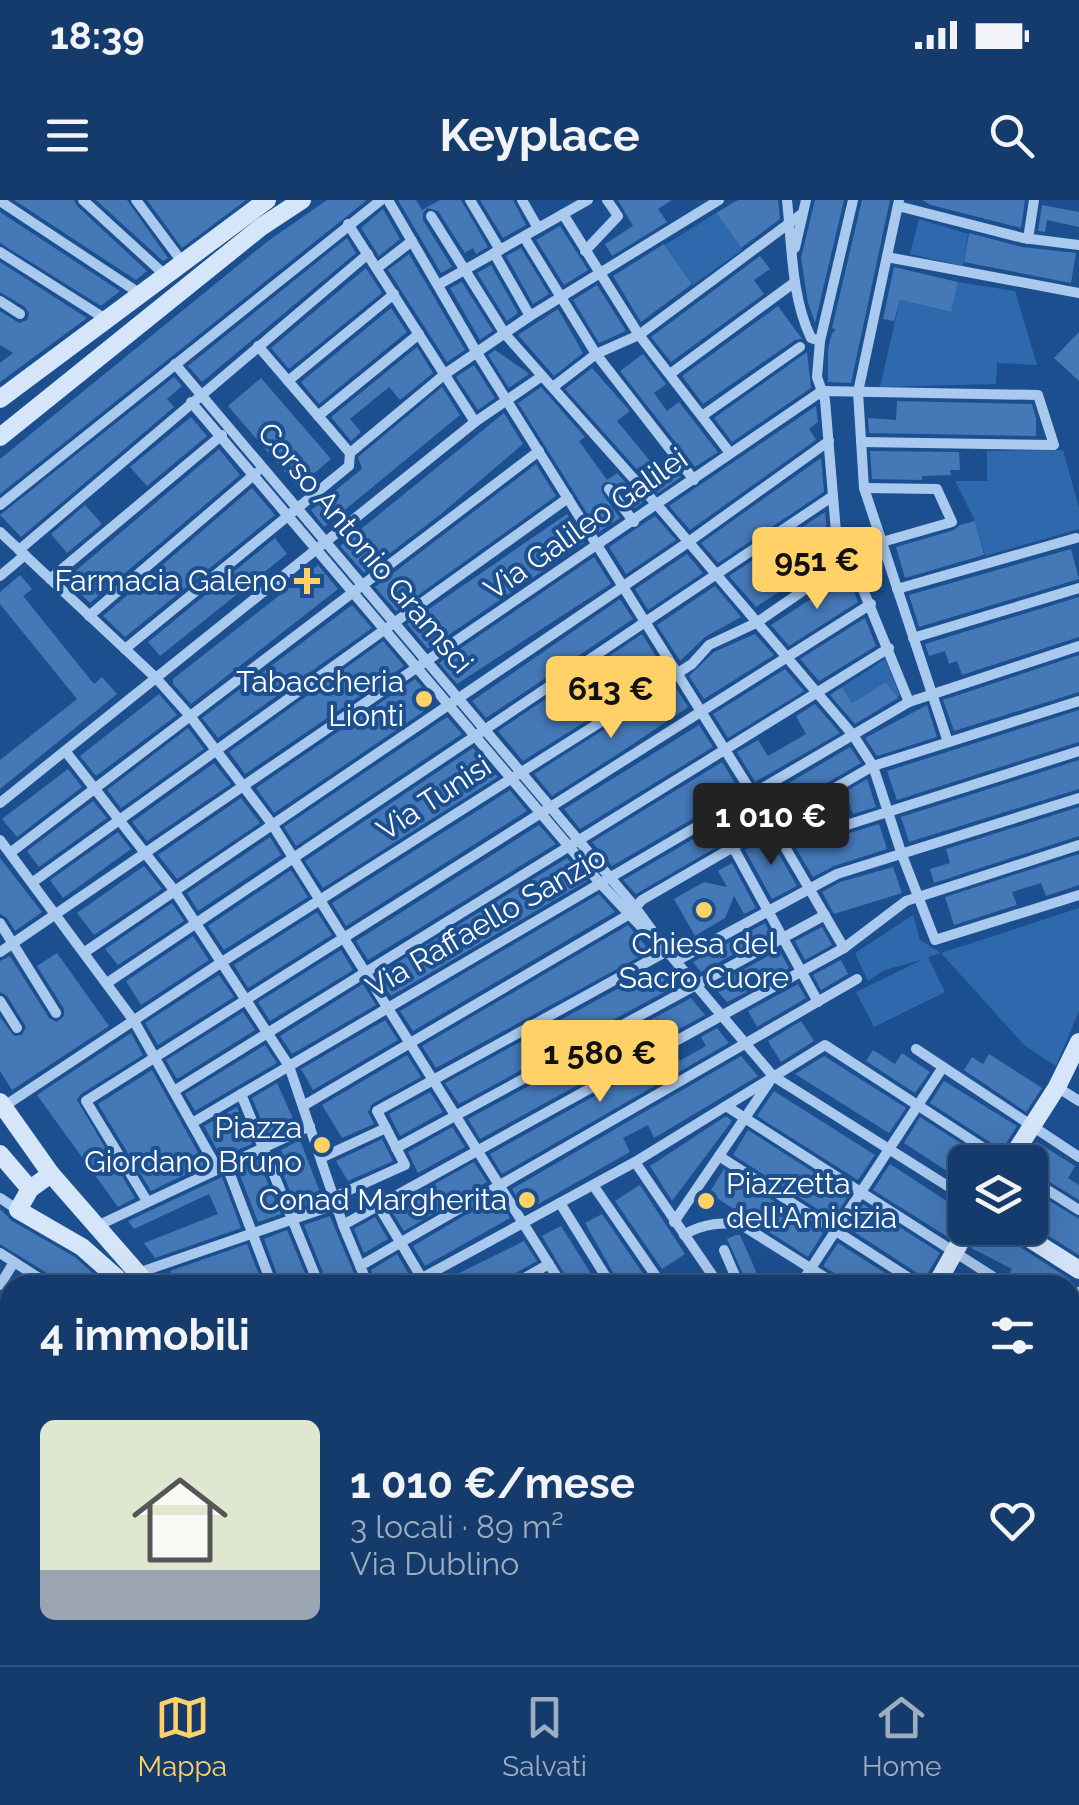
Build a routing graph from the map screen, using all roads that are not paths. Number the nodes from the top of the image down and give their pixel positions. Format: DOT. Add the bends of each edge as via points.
graph roads {
  1 [pos="83,200"];
  2 [pos="136,200"];
  3 [pos="267,200"];
  4 [pos="302,200"];
  5 [pos="384,200"];
  6 [pos="470,200"];
  7 [pos="522,200"];
  8 [pos="588,200"];
  9 [pos="607,200"];
  10 [pos="719,200"];
  11 [pos="788,200"];
  12 [pos="806,200"];
  13 [pos="853,200"];
  14 [pos="1034,200"];
  15 [pos="0,201"];
  16 [pos="899,203"];
  17 [pos="803,213"];
  18 [pos="563,214"];
  19 [pos="431,216"];
  20 [pos="790,222"];
  21 [pos="348,224"];
  22 [pos="538,228"];
  23 [pos="524,236"];
  24 [pos="1028,239"];
  25 [pos="412,242"];
  26 [pos="1079,245"];
  27 [pos="584,251"];
  28 [pos="0,252"];
  29 [pos="497,252"];
  30 [pos="368,254"];
  31 [pos="793,256"];
  32 [pos="886,257"];
  33 [pos="183,263"];
  34 [pos="377,268"];
  35 [pos="464,270"];
  36 [pos="598,274"];
  37 [pos="165,275"];
  38 [pos="795,282"];
  39 [pos="438,285"];
  40 [pos="1079,293"];
  41 [pos="139,294"];
  42 [pos="394,294"];
  43 [pos="559,296"];
  44 [pos="0,301"];
  45 [pos="20,314"];
  46 [pos="530,316"];
  47 [pos="104,318"];
  48 [pos="419,334"];
  49 [pos="505,334"];
  50 [pos="639,334"];
  51 [pos="820,342"];
  52 [pos="258,346"];
  53 [pos="800,347"];
  54 [pos="477,353"];
  55 [pos="596,354"];
  56 [pos="175,364"];
  57 [pos="445,374"];
  58 [pos="670,374"];
  59 [pos="542,376"];
  60 [pos="288,381"];
  61 [pos="552,388"];
  62 [pos="822,392"];
  63 [pos="858,392"];
  64 [pos="0,399"];
  65 [pos="195,399"];
  66 [pos="506,400"];
  67 [pos="318,416"];
  68 [pos="702,416"];
  69 [pos="475,422"];
  70 [pos="224,433"];
  71 [pos="0,437"];
  72 [pos="829,441"];
  73 [pos="861,442"];
  74 [pos="539,451"];
  75 [pos="730,453"];
  76 [pos="350,454"];
  77 [pos="257,472"];
  78 [pos="694,480"];
  79 [pos="864,488"];
  80 [pos="609,490"];
  81 [pos="834,496"];
  82 [pos="568,498"];
  83 [pos="0,505"];
  84 [pos="658,506"];
  85 [pos="291,513"];
  86 [pos="634,522"];
  87 [pos="0,532"];
  88 [pos="1076,538"];
  89 [pos="882,542"];
  90 [pos="687,543"];
  91 [pos="320,547"];
  92 [pos="598,547"];
  93 [pos="22,553"];
  94 [pos="845,562"];
  95 [pos="0,576"];
  96 [pos="716,576"];
  97 [pos="50,579"];
  98 [pos="621,588"];
  99 [pos="1079,588"];
  100 [pos="897,589"];
  101 [pos="356,590"];
  102 [pos="871,604"];
  103 [pos="89,616"];
  104 [pos="756,623"];
  105 [pos="644,624"];
  106 [pos="388,627"];
  107 [pos="912,638"];
  108 [pos="1079,646"];
  109 [pos="889,648"];
  110 [pos="125,649"];
  111 [pos="785,656"];
  112 [pos="422,666"];
  113 [pos="678,673"];
  114 [pos="156,678"];
  115 [pos="818,692"];
  116 [pos="930,694"];
  117 [pos="1079,701"];
  118 [pos="453,702"];
  119 [pos="910,702"];
  120 [pos="701,710"];
  121 [pos="190,716"];
  122 [pos="481,734"];
  123 [pos="853,735"];
  124 [pos="948,742"];
  125 [pos="216,750"];
  126 [pos="725,750"];
  127 [pos="1079,751"];
  128 [pos="66,752"];
  129 [pos="873,766"];
  130 [pos="516,776"];
  131 [pos="95,788"];
  132 [pos="244,788"];
  133 [pos="753,794"];
  134 [pos="1079,798"];
  135 [pos="0,803"];
  136 [pos="546,811"];
  137 [pos="888,811"];
  138 [pos="120,819"];
  139 [pos="272,824"];
  140 [pos="772,825"];
  141 [pos="830,830"];
  142 [pos="0,840"];
  143 [pos="575,844"];
  144 [pos="1079,845"];
  145 [pos="733,847"];
  146 [pos="10,853"];
  147 [pos="146,854"];
  148 [pos="902,855"];
  149 [pos="295,860"];
  150 [pos="605,880"];
  151 [pos="33,882"];
  152 [pos="810,889"];
  153 [pos="174,890"];
  154 [pos="1079,896"];
  155 [pos="918,897"];
  156 [pos="320,900"];
  157 [pos="631,911"];
  158 [pos="768,912"];
  159 [pos="58,915"];
  160 [pos="825,915"];
  161 [pos="0,922"];
  162 [pos="198,925"];
  163 [pos="343,936"];
  164 [pos="782,937"];
  165 [pos="13,944"];
  166 [pos="844,948"];
  167 [pos="668,951"];
  168 [pos="0,952"];
  169 [pos="84,952"];
  170 [pos="676,961"];
  171 [pos="222,962"];
  172 [pos="365,971"];
  173 [pos="802,972"];
  174 [pos="857,979"];
  175 [pos="108,983"];
  176 [pos="696,984"];
  177 [pos="246,998"];
  178 [pos="0,1002"];
  179 [pos="818,1002"];
  180 [pos="388,1008"];
  181 [pos="56,1013"];
  182 [pos="723,1016"];
  183 [pos="134,1021"];
  184 [pos="17,1028"];
  185 [pos="269,1033"];
  186 [pos="746,1044"];
  187 [pos="1079,1044"];
  188 [pos="412,1045"];
  189 [pos="916,1049"];
  190 [pos="154,1057"];
  191 [pos="289,1066"];
  192 [pos="943,1067"];
  193 [pos="774,1076"];
  194 [pos="433,1080"];
  195 [pos="1057,1087"];
  196 [pos="174,1092"];
  197 [pos="241,1094"];
  198 [pos="1079,1102"];
  199 [pos="2,1105"];
  200 [pos="918,1105"];
  201 [pos="303,1106"];
  202 [pos="726,1106"];
  203 [pos="456,1115"];
  204 [pos="745,1118"];
  205 [pos="192,1123"];
  206 [pos="310,1126"];
  207 [pos="1032,1126"];
  208 [pos="386,1128"];
  209 [pos="980,1145"];
  210 [pos="1019,1145"];
  211 [pos="265,1147"];
  212 [pos="396,1148"];
  213 [pos="889,1149"];
  214 [pos="478,1150"];
  215 [pos="0,1154"];
  216 [pos="719,1156"];
  217 [pos="1079,1157"];
  218 [pos="321,1158"];
  219 [pos="635,1162"];
  220 [pos="222,1166"];
  221 [pos="51,1174"];
  222 [pos="593,1185"];
  223 [pos="948,1186"];
  224 [pos="501,1187"];
  225 [pos="30,1189"];
  226 [pos="1048,1190"];
  227 [pos="862,1192"];
  228 [pos="0,1198"];
  229 [pos="147,1202"];
  230 [pos="332,1203"];
  231 [pos="560,1203"];
  232 [pos="378,1205"];
  233 [pos="18,1210"];
  234 [pos="1079,1210"];
  235 [pos="293,1220"];
  236 [pos="524,1222"];
  237 [pos="674,1222"];
  238 [pos="342,1224"];
  239 [pos="97,1226"];
  240 [pos="836,1231"];
  241 [pos="684,1234"];
  242 [pos="252,1235"];
  243 [pos="402,1244"];
  244 [pos="957,1245"];
  245 [pos="1040,1245"];
  246 [pos="724,1250"];
  247 [pos="953,1251"];
  248 [pos="0,1253"];
  249 [pos="14,1262"];
  250 [pos="549,1264"];
  251 [pos="360,1266"];
  252 [pos="811,1268"];
  253 [pos="1079,1270"];
  254 [pos="6,1275"];
  255 [pos="34,1275"];
  256 [pos="109,1275"];
  257 [pos="140,1275"];
  258 [pos="153,1275"];
  259 [pos="268,1275"];
  260 [pos="314,1275"];
  261 [pos="364,1275"];
  262 [pos="420,1275"];
  263 [pos="436,1275"];
  264 [pos="530,1275"];
  265 [pos="556,1275"];
  266 [pos="605,1275"];
  267 [pos="655,1275"];
  268 [pos="712,1275"];
  269 [pos="735,1275"];
  270 [pos="806,1275"];
  271 [pos="821,1275"];
  272 [pos="904,1275"];
  273 [pos="941,1275"];
  274 [pos="990,1275"];
  1 -- 37 [label="street"];
  2 -- 33 [label="street"];
  3 -- 33 [label="street"];
  4 -- 71 [label="street"];
  5 -- 21 [label="street"];
  5 -- 25 [label="street"];
  6 -- 29 [label="street"];
  7 -- 22 [label="street"];
  8 -- 18 [label="street"];
  9 -- 27 [label="street" via="618,216"];
  10 -- 36 [label="street"];
  11 -- 20 [label="street"];
  12 -- 17 [label="street"];
  13 -- 51 [label="street"];
  14 -- 24 [label="street"];
  15 -- 41 [label="street"];
  16 -- 24 [label="street"];
  16 -- 32 [label="street"];
  17 -- 20 [label="street"];
  17 -- 31 [label="street"];
  18 -- 22 [label="street"];
  18 -- 27 [label="street"];
  19 -- 35 [label="street"];
  20 -- 31 [label="street"];
  20 -- 50 [label="street"];
  21 -- 30 [label="street"];
  21 -- 56 [label="street"];
  22 -- 23 [label="street"];
  23 -- 29 [label="street"];
  23 -- 43 [label="street"];
  24 -- 26 [label="street"];
  25 -- 34 [label="street"];
  25 -- 39 [label="street"];
  27 -- 36 [label="street"];
  28 -- 47 [label="street"];
  29 -- 35 [label="street"];
  29 -- 46 [label="street"];
  30 -- 34 [label="street"];
  30 -- 52 [label="street"];
  31 -- 38 [label="street"];
  32 -- 40 [label="street"];
  32 -- 63 [label="street"];
  33 -- 37 [label="street"];
  34 -- 42 [label="street"];
  35 -- 39 [label="street"];
  35 -- 49 [label="street"];
  36 -- 43 [label="street"];
  36 -- 50 [label="street"];
  37 -- 41 [label="street"];
  38 -- 51 [label="street" via="803,320"];
  38 -- 58 [label="street"];
  39 -- 54 [label="street"];
  41 -- 47 [label="street"];
  42 -- 48 [label="street"];
  42 -- 60 [label="street"];
  43 -- 46 [label="street"];
  43 -- 55 [label="street"];
  44 -- 45 [label="street"];
  46 -- 49 [label="street"];
  47 -- 64 [label="street"];
  48 -- 57 [label="street"];
  48 -- 67 [label="street"];
  49 -- 54 [label="street"];
  49 -- 59 [label="street"];
  50 -- 55 [label="street"];
  50 -- 58 [label="street"];
  51 -- 62 [label="street"];
  52 -- 60 [label="street"];
  52 -- 65 [label="street"];
  53 -- 68 [label="street"];
  54 -- 57 [label="street"];
  54 -- 66 [label="street"];
  55 -- 61 [label="street"];
  55 -- 78 [label="street"];
  56 -- 65 [label="street, Corso Antonio Gramsci"];
  56 -- 83 [label="street"];
  57 -- 69 [label="street"];
  57 -- 76 [label="street"];
  58 -- 68 [label="street"];
  59 -- 61 [label="street"];
  59 -- 66 [label="street"];
  60 -- 67 [label="street"];
  61 -- 84 [label="street"];
  62 -- 63 [label="street"];
  62 -- 72 [label="street"];
  62 -- 75 [label="street, Via Galileo Galilei"];
  63 -- 73 [label="street"];
  63 -- 73 [label="street" via="1038,395 1054,445"];
  65 -- 70 [label="street, Corso Antonio Gramsci"];
  65 -- 93 [label="street"];
  66 -- 69 [label="street"];
  66 -- 74 [label="street"];
  67 -- 76 [label="street"];
  68 -- 75 [label="street"];
  69 -- 91 [label="street"];
  70 -- 77 [label="street, Corso Antonio Gramsci"];
  70 -- 97 [label="street"];
  72 -- 81 [label="street"];
  72 -- 90 [label="street"];
  73 -- 79 [label="street"];
  74 -- 82 [label="street"];
  74 -- 101 [label="street"];
  75 -- 78 [label="street, Via Galileo Galilei"];
  76 -- 85 [label="street" via="348,466"];
  77 -- 85 [label="street, Corso Antonio Gramsci"];
  77 -- 103 [label="street"];
  78 -- 84 [label="street, Via Galileo Galilei"];
  79 -- 89 [label="street"];
  79 -- 89 [label="street, Via Tunisi" via="936,488 952,522"];
  80 -- 86 [label="street"];
  81 -- 94 [label="street" via="838,556"];
  81 -- 96 [label="street"];
  82 -- 92 [label="street"];
  82 -- 106 [label="street"];
  84 -- 86 [label="street, Via Galileo Galilei"];
  84 -- 90 [label="street"];
  85 -- 91 [label="street, Corso Antonio Gramsci"];
  85 -- 110 [label="street"];
  86 -- 92 [label="street, Via Galileo Galilei"];
  87 -- 93 [label="street"];
  88 -- 100 [label="street"];
  89 -- 94 [label="street, Via Tunisi"];
  89 -- 100 [label="street"];
  90 -- 96 [label="street"];
  90 -- 98 [label="street"];
  91 -- 101 [label="street, Corso Antonio Gramsci"];
  91 -- 114 [label="street"];
  92 -- 98 [label="street"];
  92 -- 112 [label="street, Via Galileo Galilei"];
  93 -- 95 [label="street"];
  93 -- 97 [label="street"];
  94 -- 102 [label="street"];
  94 -- 104 [label="street, Via Tunisi"];
  96 -- 104 [label="street"];
  96 -- 105 [label="street"];
  97 -- 103 [label="street"];
  98 -- 105 [label="street"];
  98 -- 118 [label="street"];
  99 -- 107 [label="street"];
  100 -- 107 [label="street"];
  101 -- 106 [label="street, Corso Antonio Gramsci"];
  101 -- 121 [label="street"];
  102 -- 109 [label="street"];
  102 -- 111 [label="street"];
  103 -- 110 [label="street"];
  104 -- 111 [label="street"];
  104 -- 113 [label="street, Via Tunisi" via="709,645"];
  105 -- 113 [label="street"];
  105 -- 122 [label="street"];
  106 -- 112 [label="street, Corso Antonio Gramsci"];
  106 -- 125 [label="street"];
  107 -- 116 [label="street"];
  108 -- 116 [label="street, Via Raffaello Sanzio"];
  109 -- 115 [label="street"];
  109 -- 119 [label="street"];
  110 -- 114 [label="street"];
  111 -- 115 [label="street"];
  111 -- 120 [label="street"];
  112 -- 118 [label="street, Corso Antonio Gramsci"];
  112 -- 132 [label="street, Via Galileo Galilei"];
  113 -- 120 [label="street"];
  113 -- 130 [label="street, Via Tunisi"];
  114 -- 121 [label="street"];
  114 -- 128 [label="street"];
  115 -- 123 [label="street"];
  115 -- 126 [label="street"];
  116 -- 119 [label="street, Via Raffaello Sanzio"];
  116 -- 124 [label="street"];
  117 -- 124 [label="street"];
  118 -- 122 [label="street, Corso Antonio Gramsci"];
  118 -- 139 [label="street"];
  119 -- 123 [label="street, Via Raffaello Sanzio"];
  120 -- 126 [label="street"];
  120 -- 136 [label="street"];
  121 -- 125 [label="street"];
  121 -- 131 [label="street"];
  122 -- 130 [label="street, Corso Antonio Gramsci"];
  122 -- 149 [label="street"];
  123 -- 129 [label="street"];
  123 -- 133 [label="street, Via Raffaello Sanzio"];
  124 -- 129 [label="street"];
  125 -- 132 [label="street"];
  125 -- 138 [label="street"];
  126 -- 133 [label="street"];
  126 -- 143 [label="street"];
  127 -- 137 [label="street"];
  128 -- 131 [label="street"];
  128 -- 135 [label="street"];
  129 -- 137 [label="street"];
  129 -- 140 [label="street"];
  130 -- 136 [label="street, Corso Antonio Gramsci"];
  130 -- 156 [label="street, Via Tunisi"];
  131 -- 138 [label="street"];
  131 -- 146 [label="street"];
  132 -- 139 [label="street"];
  132 -- 147 [label="street, Via Galileo Galilei"];
  133 -- 140 [label="street"];
  133 -- 150 [label="street, Via Raffaello Sanzio"];
  134 -- 148 [label="street"];
  136 -- 143 [label="street, Corso Antonio Gramsci"];
  136 -- 163 [label="street"];
  137 -- 141 [label="street"];
  137 -- 148 [label="street"];
  138 -- 147 [label="street"];
  138 -- 151 [label="street"];
  139 -- 149 [label="street"];
  139 -- 153 [label="street"];
  140 -- 145 [label="street"];
  140 -- 152 [label="street"];
  142 -- 146 [label="street"];
  143 -- 150 [label="street, Corso Antonio Gramsci"];
  143 -- 172 [label="street"];
  144 -- 155 [label="street"];
  145 -- 157 [label="street"];
  145 -- 158 [label="street"];
  146 -- 151 [label="street"];
  147 -- 153 [label="street"];
  147 -- 159 [label="street, Via Galileo Galilei"];
  148 -- 152 [label="street"];
  148 -- 155 [label="street"];
  149 -- 156 [label="street"];
  149 -- 162 [label="street"];
  150 -- 157 [label="street, Corso Antonio Gramsci"];
  150 -- 180 [label="street, Via Raffaello Sanzio"];
  151 -- 159 [label="street"];
  152 -- 158 [label="street"];
  152 -- 160 [label="street"];
  153 -- 162 [label="street"];
  153 -- 169 [label="street"];
  154 -- 155 [label="street" via="935,940"];
  155 -- 166 [label="street"];
  156 -- 163 [label="street"];
  156 -- 171 [label="street, Via Tunisi"];
  157 -- 167 [label="street, Corso Antonio Gramsci"];
  157 -- 188 [label="street"];
  158 -- 164 [label="street"];
  158 -- 170 [label="street"];
  159 -- 165 [label="street, Via Galileo Galilei"];
  159 -- 169 [label="street"];
  160 -- 164 [label="street"];
  160 -- 166 [label="street"];
  161 -- 165 [label="street"];
  162 -- 171 [label="street"];
  162 -- 175 [label="street"];
  163 -- 172 [label="street"];
  163 -- 177 [label="street"];
  164 -- 173 [label="street"];
  164 -- 176 [label="street"];
  165 -- 168 [label="street, Via Galileo Galilei"];
  165 -- 181 [label="street"];
  166 -- 173 [label="street"];
  167 -- 170 [label="street, Corso Antonio Gramsci"];
  167 -- 194 [label="street"];
  169 -- 175 [label="street"];
  170 -- 176 [label="street, Corso Antonio Gramsci"];
  171 -- 177 [label="street"];
  171 -- 183 [label="street, Via Tunisi"];
  172 -- 180 [label="street"];
  172 -- 185 [label="street"];
  173 -- 179 [label="street"];
  173 -- 182 [label="street"];
  174 -- 179 [label="street"];
  175 -- 183 [label="street"];
  176 -- 182 [label="street, Corso Antonio Gramsci"];
  176 -- 203 [label="street"];
  177 -- 185 [label="street"];
  177 -- 190 [label="street"];
  178 -- 184 [label="street"];
  179 -- 186 [label="street"];
  180 -- 188 [label="street"];
  180 -- 191 [label="street, Via Raffaello Sanzio"];
  182 -- 186 [label="street, Corso Antonio Gramsci"];
  182 -- 214 [label="street"];
  183 -- 190 [label="street"];
  183 -- 199 [label="street, Via Tunisi"];
  185 -- 191 [label="street"];
  185 -- 196 [label="street"];
  186 -- 193 [label="street, Corso Antonio Gramsci"];
  186 -- 224 [label="street"];
  187 -- 195 [label="street"];
  188 -- 194 [label="street"];
  188 -- 201 [label="street"];
  189 -- 192 [label="street"];
  190 -- 196 [label="street"];
  190 -- 229 [label="street" via="86,1101"];
  191 -- 197 [label="street, Via Raffaello Sanzio"];
  191 -- 201 [label="street"];
  192 -- 200 [label="street"];
  192 -- 207 [label="street"];
  193 -- 200 [label="street" via="825,1046"];
  193 -- 202 [label="street"];
  193 -- 204 [label="street"];
  193 -- 213 [label="street, Corso Antonio Gramsci"];
  194 -- 203 [label="street"];
  194 -- 208 [label="street" via="377,1112"];
  195 -- 198 [label="street"];
  195 -- 207 [label="street"];
  196 -- 205 [label="street"];
  197 -- 205 [label="street, Via Raffaello Sanzio"];
  197 -- 211 [label="street"];
  199 -- 221 [label="street"];
  200 -- 209 [label="street"];
  200 -- 213 [label="street"];
  201 -- 206 [label="street"];
  202 -- 204 [label="street"];
  202 -- 219 [label="street"];
  203 -- 212 [label="street"];
  203 -- 214 [label="street"];
  204 -- 216 [label="street"];
  204 -- 227 [label="street"];
  205 -- 220 [label="street"];
  206 -- 211 [label="street"];
  206 -- 218 [label="street"];
  207 -- 210 [label="street"];
  207 -- 217 [label="street"];
  208 -- 212 [label="street"];
  208 -- 218 [label="street"];
  211 -- 220 [label="street"];
  211 -- 235 [label="street"];
  212 -- 230 [label="street" via="405,1165"];
  213 -- 223 [label="street, Corso Antonio Gramsci"];
  213 -- 227 [label="street"];
  214 -- 224 [label="street"];
  214 -- 232 [label="street"];
  215 -- 225 [label="street"];
  216 -- 237 [label="street"];
  216 -- 240 [label="street"];
  218 -- 230 [label="street"];
  219 -- 222 [label="street"];
  219 -- 237 [label="street"];
  220 -- 229 [label="street"];
  220 -- 242 [label="street"];
  221 -- 225 [label="street"];
  221 -- 239 [label="street"];
  222 -- 231 [label="street"];
  222 -- 267 [label="street"];
  224 -- 236 [label="street"];
  224 -- 243 [label="street"];
  225 -- 233 [label="street"];
  226 -- 234 [label="street"];
  227 -- 240 [label="street"];
  227 -- 247 [label="street"];
  228 -- 233 [label="street"];
  229 -- 239 [label="street"];
  230 -- 235 [label="street"];
  230 -- 238 [label="street"];
  231 -- 236 [label="street"];
  231 -- 266 [label="street"];
  232 -- 238 [label="street"];
  232 -- 243 [label="street"];
  233 -- 256 [label="street" via="82,1248"];
  235 -- 242 [label="street"];
  235 -- 260 [label="street"];
  236 -- 250 [label="street"];
  236 -- 263 [label="street"];
  237 -- 241 [label="street"];
  238 -- 251 [label="street"];
  239 -- 257 [label="street"];
  240 -- 252 [label="street"];
  240 -- 272 [label="street"];
  241 -- 252 [label="street" via="734,1223"];
  241 -- 268 [label="street"];
  242 -- 258 [label="street"];
  242 -- 259 [label="street"];
  243 -- 251 [label="street"];
  243 -- 262 [label="street"];
  244 -- 247 [label="street"];
  245 -- 253 [label="street"];
  246 -- 269 [label="street"];
  247 -- 273 [label="street"];
  247 -- 274 [label="street"];
  248 -- 249 [label="street"];
  249 -- 254 [label="street"];
  249 -- 255 [label="street"];
  250 -- 264 [label="street"];
  250 -- 265 [label="street"];
  251 -- 261 [label="street"];
  252 -- 270 [label="street"];
  252 -- 271 [label="street"];
}
